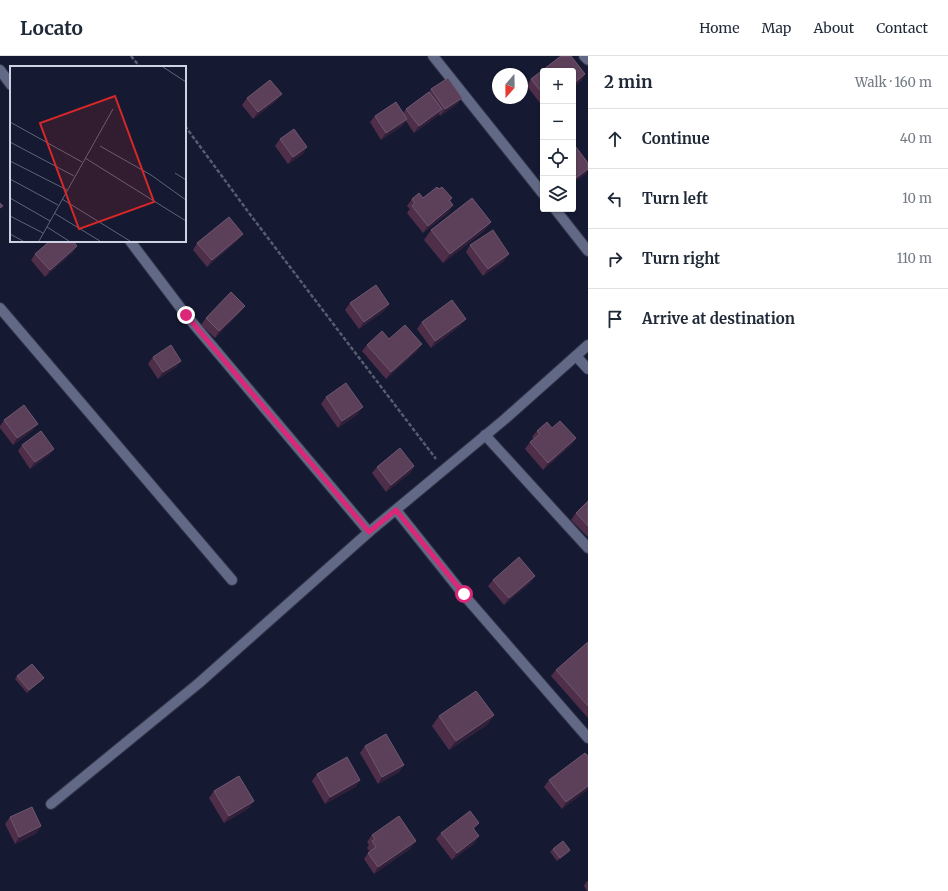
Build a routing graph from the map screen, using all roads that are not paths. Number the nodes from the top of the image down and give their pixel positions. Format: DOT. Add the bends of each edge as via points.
graph roads {
  1 [pos="433,56"];
  2 [pos="584,56"];
  3 [pos="588,60"];
  4 [pos="0,70"];
  5 [pos="10,84"];
  6 [pos="540,190"];
  7 [pos="557,212"];
  8 [pos="131,242"];
  9 [pos="588,251"];
  10 [pos="0,308"];
  11 [pos="588,345"];
  12 [pos="576,356"];
  13 [pos="588,369"];
  14 [pos="485,435"];
  15 [pos="396,510"];
  16 [pos="369,532"];
  17 [pos="588,548"];
  18 [pos="232,580"];
  19 [pos="588,738"];
  20 [pos="50,804"];
  1 -- 6 [label="street"];
  2 -- 3 [label="street"];
  4 -- 5 [label="street"];
  7 -- 9 [label="street"];
  8 -- 16 [label="street" via="186,315"];
  10 -- 18 [label="street"];
  11 -- 12 [label="street"];
  12 -- 13 [label="street"];
  12 -- 14 [label="street"];
  14 -- 15 [label="street"];
  14 -- 17 [label="street"];
  15 -- 16 [label="street"];
  15 -- 19 [label="street" via="464,594"];
  16 -- 20 [label="street" via="199,683"];
}
